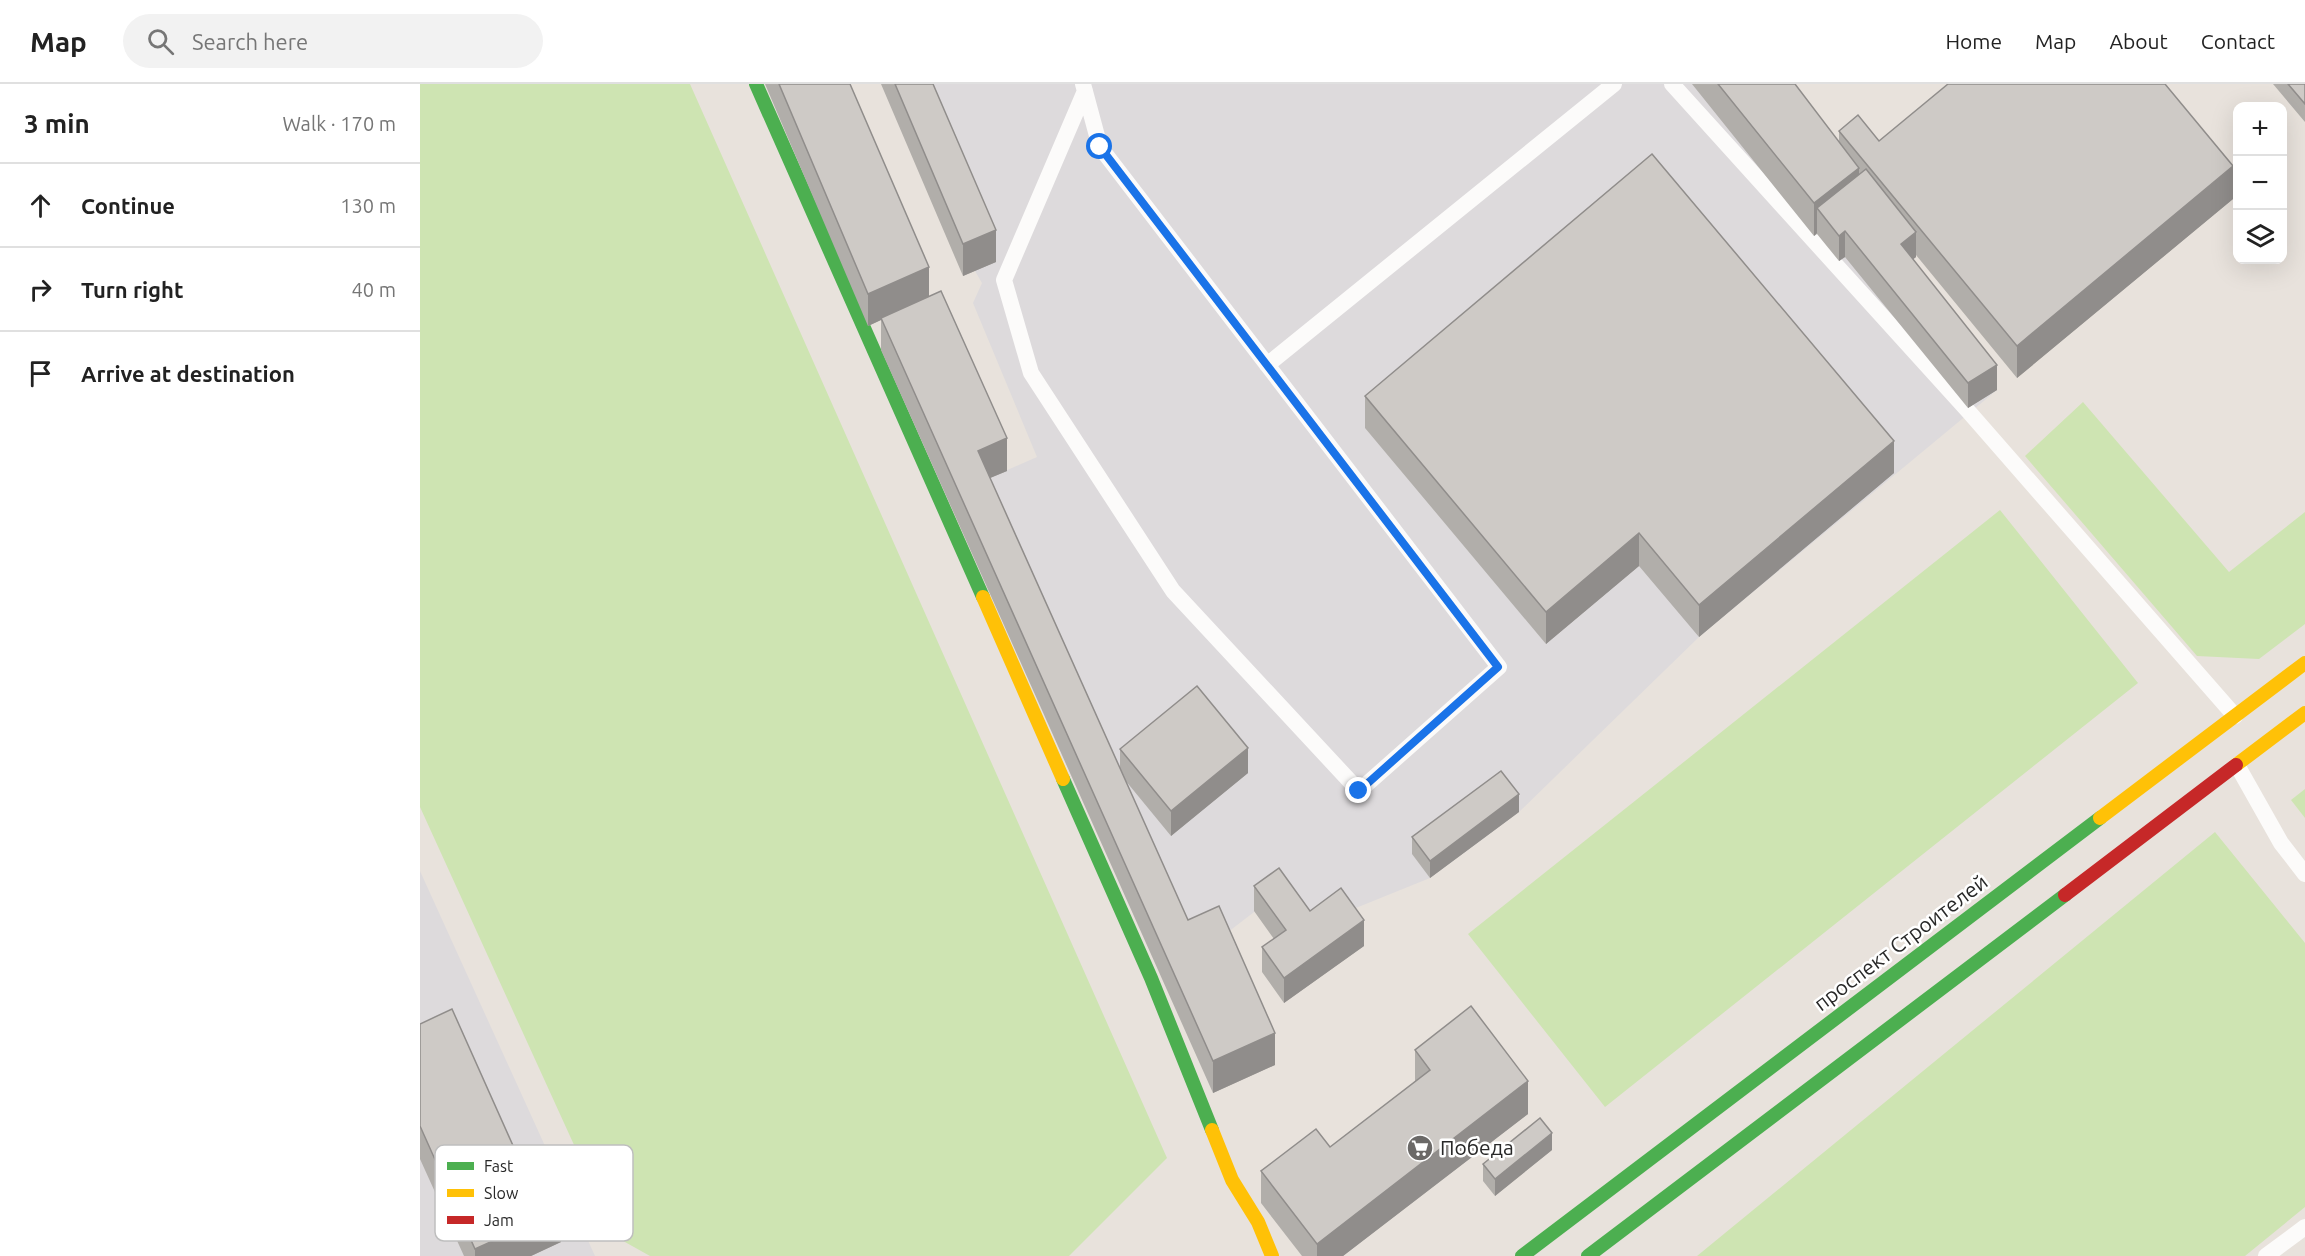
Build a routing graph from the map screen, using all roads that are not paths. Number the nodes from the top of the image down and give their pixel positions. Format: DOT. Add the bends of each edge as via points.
graph roads {
  1 [pos="756,84"];
  2 [pos="1614,84"];
  3 [pos="1672,84"];
  4 [pos="1084,87"];
  5 [pos="1267,365"];
  6 [pos="2305,663"];
  7 [pos="2305,713"];
  8 [pos="2235,716"];
  9 [pos="2237,765"];
  10 [pos="2305,874"];
  11 [pos="2305,1227"];
  12 [pos="1272,1256"];
  13 [pos="1522,1256"];
  14 [pos="1588,1256"];
  15 [pos="2266,1256"];
  1 -- 12 [label="main road" via="1151,978 1232,1180 1258,1222"];
  2 -- 5 [label="lane"];
  3 -- 8 [label="lane" via="1969,412"];
  4 -- 5 [label="lane" via="1100,147"];
  4 -- 5 [label="lane" via="1004,280 1031,373 1173,591 1359,791 1498,667"];
  6 -- 8 [label="main road, проспект Строителей"];
  7 -- 9 [label="main road"];
  8 -- 13 [label="main road, проспект Строителей"];
  9 -- 10 [label="lane" via="2281,843"];
  9 -- 14 [label="main road"];
  11 -- 15 [label="lane"];
}
